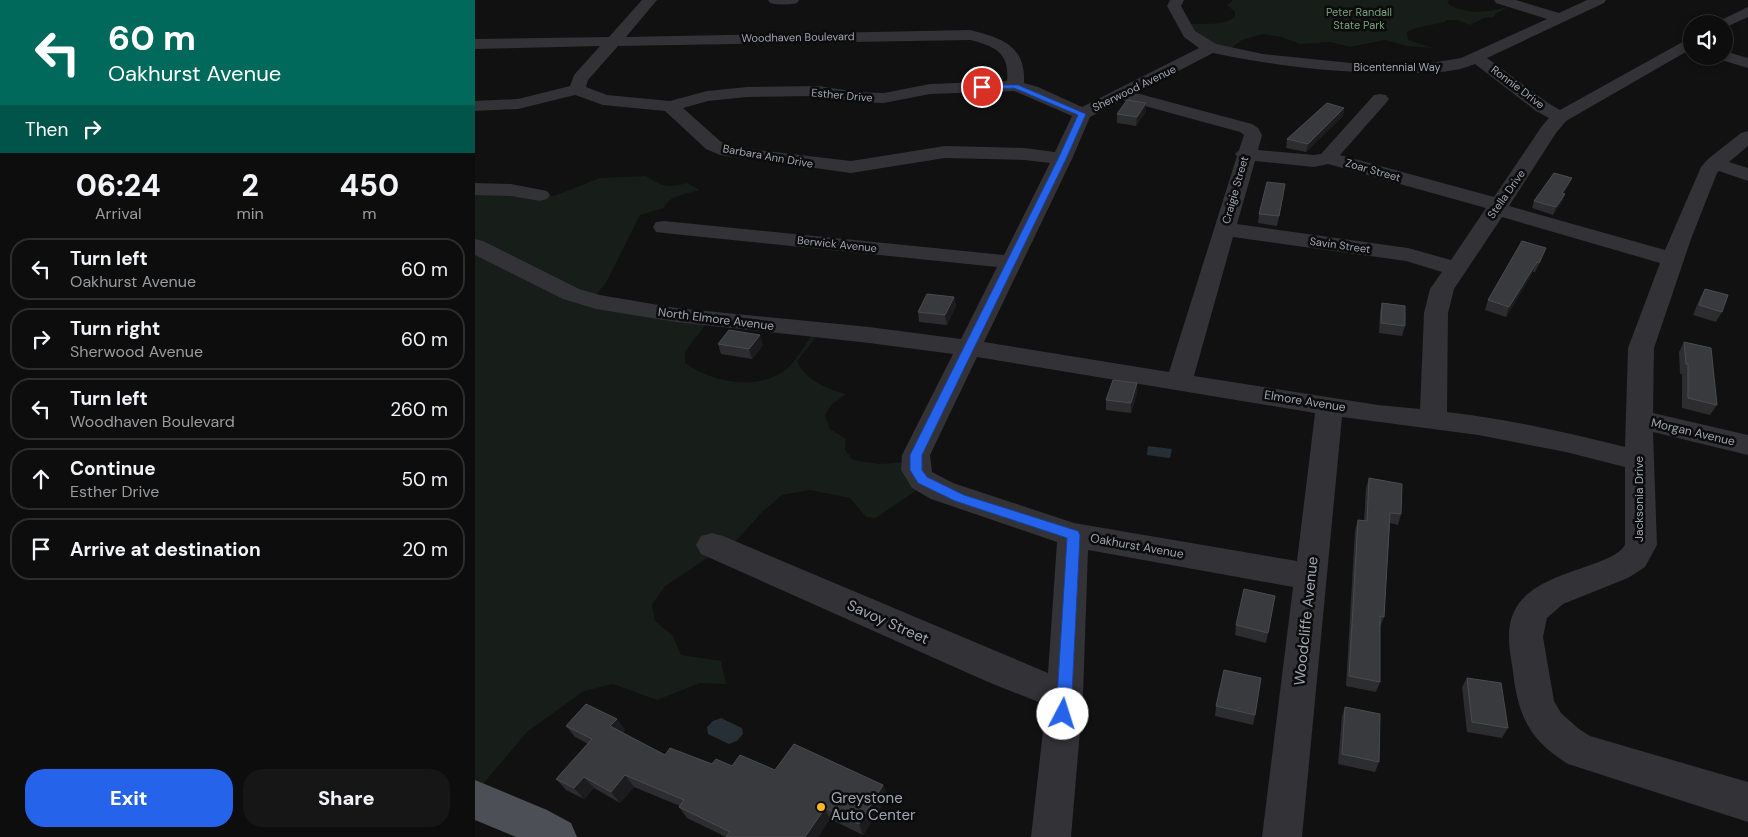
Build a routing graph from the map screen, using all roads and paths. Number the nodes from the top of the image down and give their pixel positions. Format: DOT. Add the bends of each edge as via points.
graph roads {
  1 [pos="650,0"];
  2 [pos="775,0"];
  3 [pos="792,0"];
  4 [pos="1177,0"];
  5 [pos="1501,0"];
  6 [pos="1599,0"];
  7 [pos="1748,11"];
  8 [pos="1560,18"];
  9 [pos="1733,19"];
  10 [pos="614,42"];
  11 [pos="475,44"];
  12 [pos="1211,48"];
  13 [pos="1683,49"];
  14 [pos="1476,57"];
  15 [pos="1733,59"];
  16 [pos="1748,63"];
  17 [pos="1015,86"];
  18 [pos="577,89"];
  19 [pos="1120,94"];
  20 [pos="1381,99"];
  21 [pos="475,106"];
  22 [pos="670,106"];
  23 [pos="1082,114"];
  24 [pos="1560,117"];
  25 [pos="1748,137"];
  26 [pos="1245,154"];
  27 [pos="1328,158"];
  28 [pos="1062,159"];
  29 [pos="1715,163"];
  30 [pos="1748,175"];
  31 [pos="475,189"];
  32 [pos="540,195"];
  33 [pos="1498,207"];
  34 [pos="664,226"];
  35 [pos="1224,229"];
  36 [pos="475,246"];
  37 [pos="1672,259"];
  38 [pos="1011,262"];
  39 [pos="1455,268"];
  40 [pos="969,348"];
  41 [pos="1179,381"];
  42 [pos="1330,405"];
  43 [pos="1639,419"];
  44 [pos="1433,420"];
  45 [pos="1748,445"];
  46 [pos="1640,461"];
  47 [pos="916,470"];
  48 [pos="1073,535"];
  49 [pos="711,545"];
  50 [pos="1311,577"];
  51 [pos="1065,696"];
  52 [pos="475,800"];
  53 [pos="1748,802"];
  54 [pos="557,837"];
  55 [pos="1051,837"];
  56 [pos="1282,837"];
  1 -- 10 [label="street"];
  2 -- 3 [label="street"];
  4 -- 12 [label="street" via="1174,6 1189,34"];
  5 -- 8 [label="street"];
  6 -- 8 [label="street, Bicentennial Way"];
  7 -- 9 [label="street"];
  8 -- 14 [label="street, Bicentennial Way"];
  10 -- 11 [label="street, Woodhaven Boulevard"];
  10 -- 17 [label="street, Woodhaven Boulevard" via="970,35 1002,46 1011,55 1017,64"];
  10 -- 18 [label="street" via="580,79"];
  12 -- 14 [label="street, Bicentennial Way" via="1263,59 1351,68 1437,68"];
  12 -- 19 [label="street, Sherwood Avenue"];
  13 -- 24 [label="street, Stella Drive"];
  14 -- 24 [label="street, Ronnie Drive"];
  15 -- 16 [label="street"];
  17 -- 22 [label="street, Esther Drive" via="930,89 884,98 818,91 747,92 707,96"];
  17 -- 23 [label="street"];
  18 -- 21 [label="street" via="518,104"];
  18 -- 22 [label="street" via="623,104"];
  19 -- 23 [label="street, Sherwood Avenue"];
  19 -- 26 [label="street, Craigie Street" via="1246,128 1253,134"];
  20 -- 27 [label="street"];
  22 -- 28 [label="street, Barbara Ann Drive" via="713,146 809,163 851,167 945,152 1024,154"];
  23 -- 28 [label="street, Sherwood Avenue"];
  24 -- 33 [label="street, Stella Drive" via="1548,130"];
  25 -- 29 [label="street, Jacksonia Drive"];
  26 -- 27 [label="street, Zoar Street" via="1314,161"];
  26 -- 35 [label="street, Craigie Street"];
  27 -- 33 [label="street, Zoar Street"];
  28 -- 38 [label="street, Sherwood Avenue"];
  29 -- 30 [label="street"];
  29 -- 37 [label="street, Jacksonia Drive" via="1699,189"];
  31 -- 32 [label="street"];
  33 -- 37 [label="street, Zoar Street"];
  33 -- 39 [label="street, Stella Drive"];
  34 -- 38 [label="street, Berwick Avenue"];
  35 -- 39 [label="street, Savin Street" via="1408,255"];
  35 -- 41 [label="street, Craigie Street"];
  36 -- 40 [label="street, North Elmore Avenue" via="571,294 596,302 676,315"];
  37 -- 43 [label="street, Jacksonia Drive" via="1641,348"];
  38 -- 40 [label="street, Sherwood Avenue"];
  39 -- 44 [label="street, Stella Drive" via="1437,304"];
  40 -- 41 [label="street, Elmore Avenue"];
  40 -- 47 [label="street, Sherwood Avenue" via="916,455"];
  41 -- 42 [label="street, Elmore Avenue"];
  42 -- 44 [label="street, Elmore Avenue"];
  42 -- 50 [label="street, Woodcliffe Avenue"];
  43 -- 45 [label="street, Morgan Avenue"];
  43 -- 46 [label="street, Jacksonia Drive"];
  44 -- 46 [label="street, Elmore Avenue" via="1566,442"];
  46 -- 53 [label="street, Jacksonia Drive" via="1641,545 1634,558 1617,569 1551,594 1531,612 1526,637 1536,705 1548,726 1581,751"];
  47 -- 48 [label="street, Oakhurst Avenue" via="922,480 959,498"];
  48 -- 50 [label="street, Oakhurst Avenue"];
  48 -- 51 [label="street"];
  49 -- 51 [label="street, Savoy Street"];
  50 -- 56 [label="street, Woodcliffe Avenue"];
  51 -- 55 [label="street"];
  52 -- 54 [label="main road"];
}
